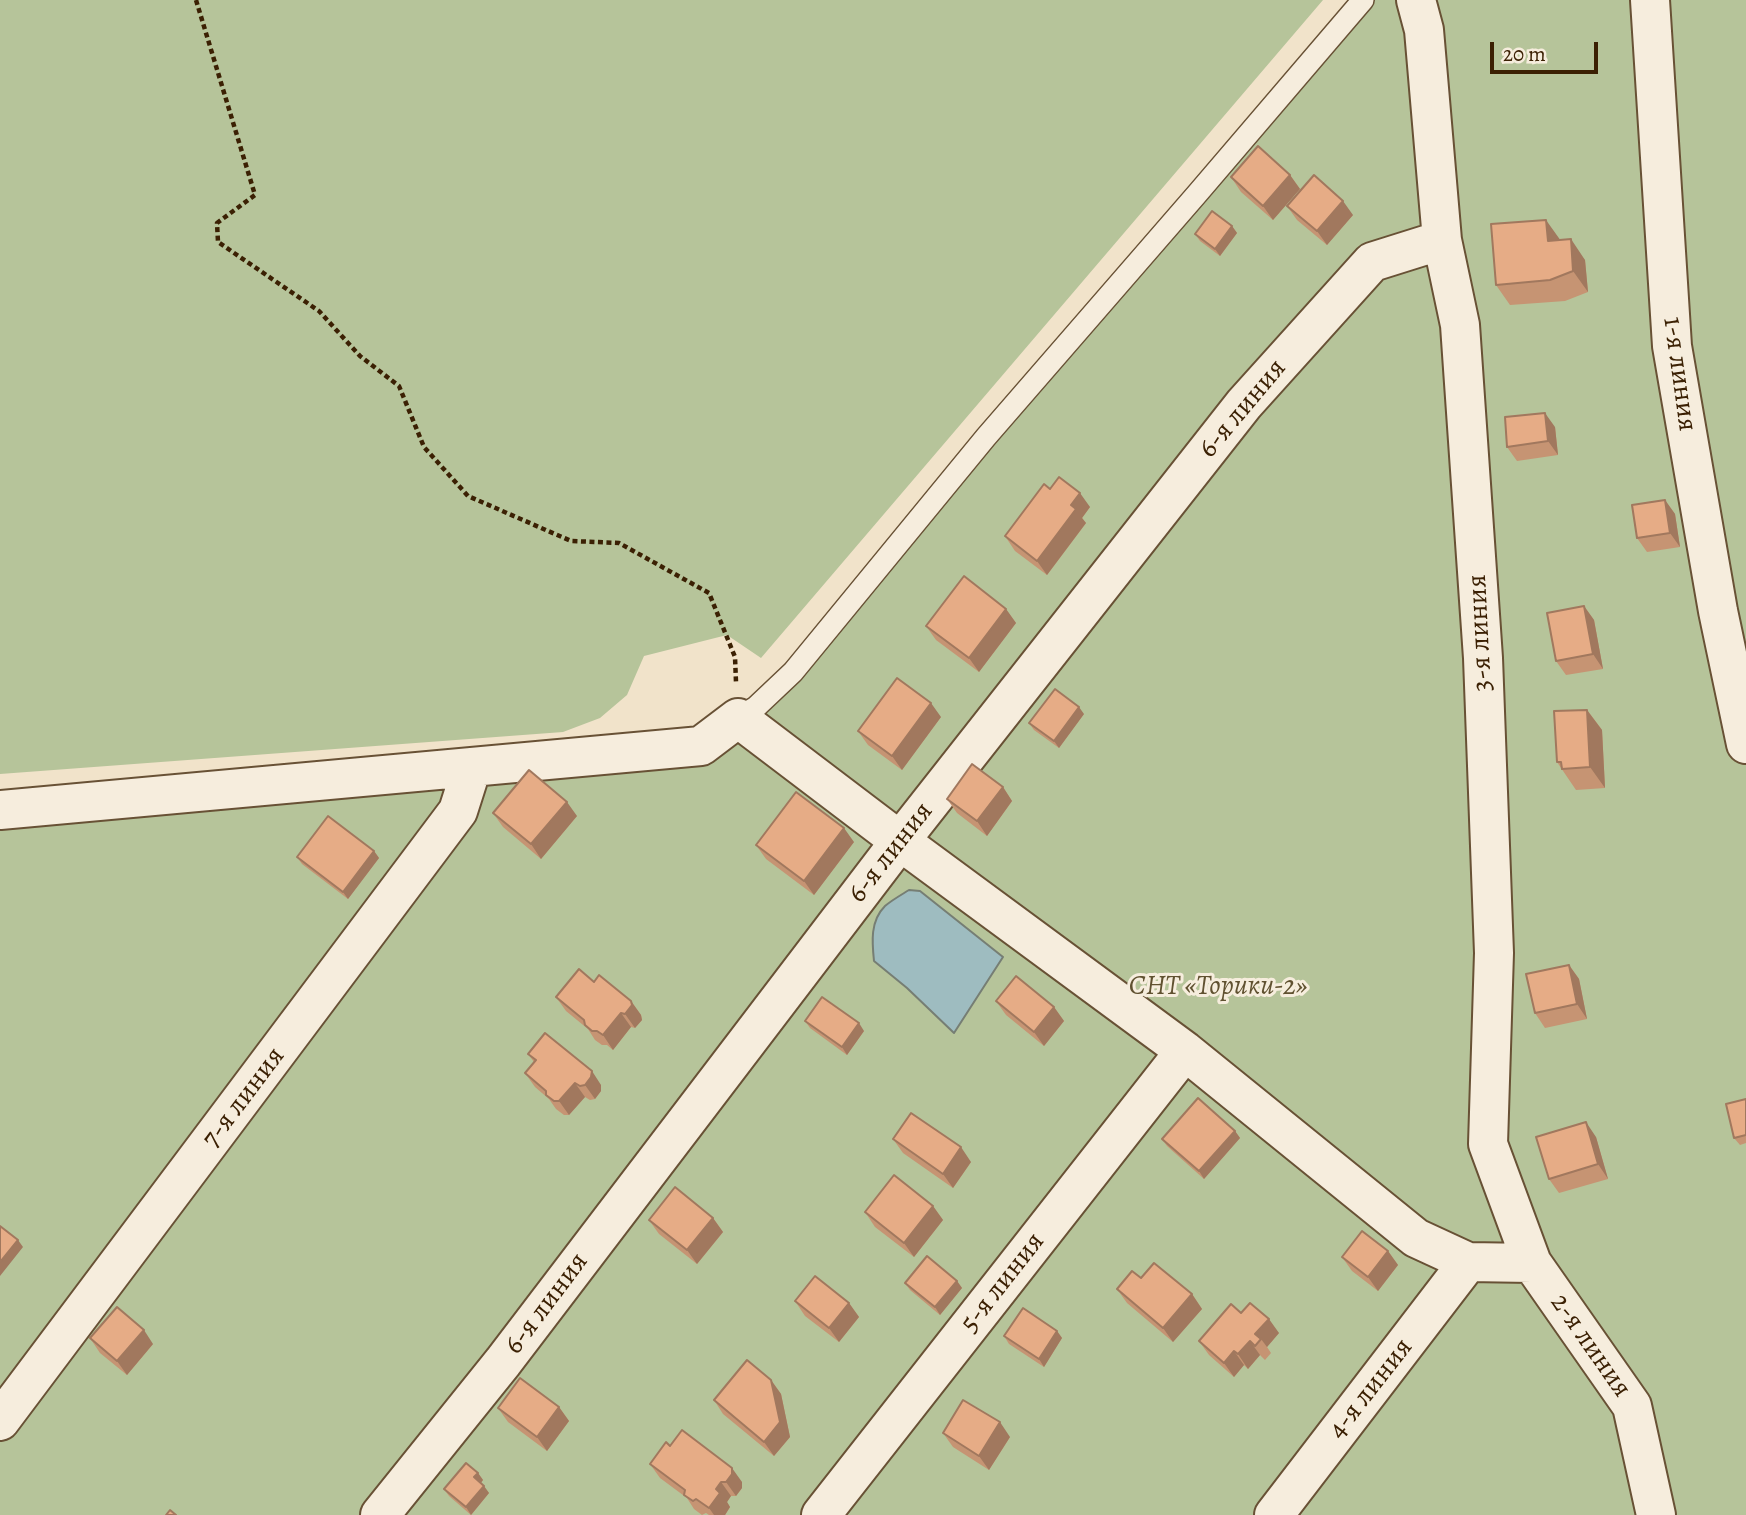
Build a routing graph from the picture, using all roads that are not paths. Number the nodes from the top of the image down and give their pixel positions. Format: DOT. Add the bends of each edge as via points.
graph roads {
  1 [pos="1363,0"];
  2 [pos="1416,0"];
  3 [pos="1650,0"];
  4 [pos="1442,240"];
  5 [pos="738,718"];
  6 [pos="1746,744"];
  7 [pos="472,767"];
  8 [pos="0,810"];
  9 [pos="900,841"];
  10 [pos="1185,1051"];
  11 [pos="1468,1262"];
  12 [pos="1532,1263"];
  13 [pos="0,1421"];
  14 [pos="380,1515"];
  15 [pos="821,1515"];
  16 [pos="1274,1515"];
  17 [pos="1656,1515"];
  1 -- 5 [label="lane" via="986,437 793,672"];
  2 -- 4 [label="street, 3-я линия" via="1424,30"];
  3 -- 6 [label="street, 1-я линия" via="1672,346"];
  4 -- 9 [label="street, 6-я линия" via="1372,261 1244,404"];
  4 -- 12 [label="street, 3-я линия" via="1460,325 1483,658 1494,953 1488,1144"];
  5 -- 7 [label="street" via="701,746"];
  5 -- 9 [label="street"];
  7 -- 8 [label="street"];
  7 -- 13 [label="street, 7-я линия" via="458,811"];
  9 -- 10 [label="street"];
  9 -- 14 [label="street, 6-я линия" via="503,1362"];
  10 -- 11 [label="street" via="1416,1238"];
  10 -- 15 [label="street, 5-я линия"];
  11 -- 12 [label="street"];
  11 -- 16 [label="street, 4-я линия"];
  12 -- 17 [label="street, 2-я линия" via="1632,1406"];
}
